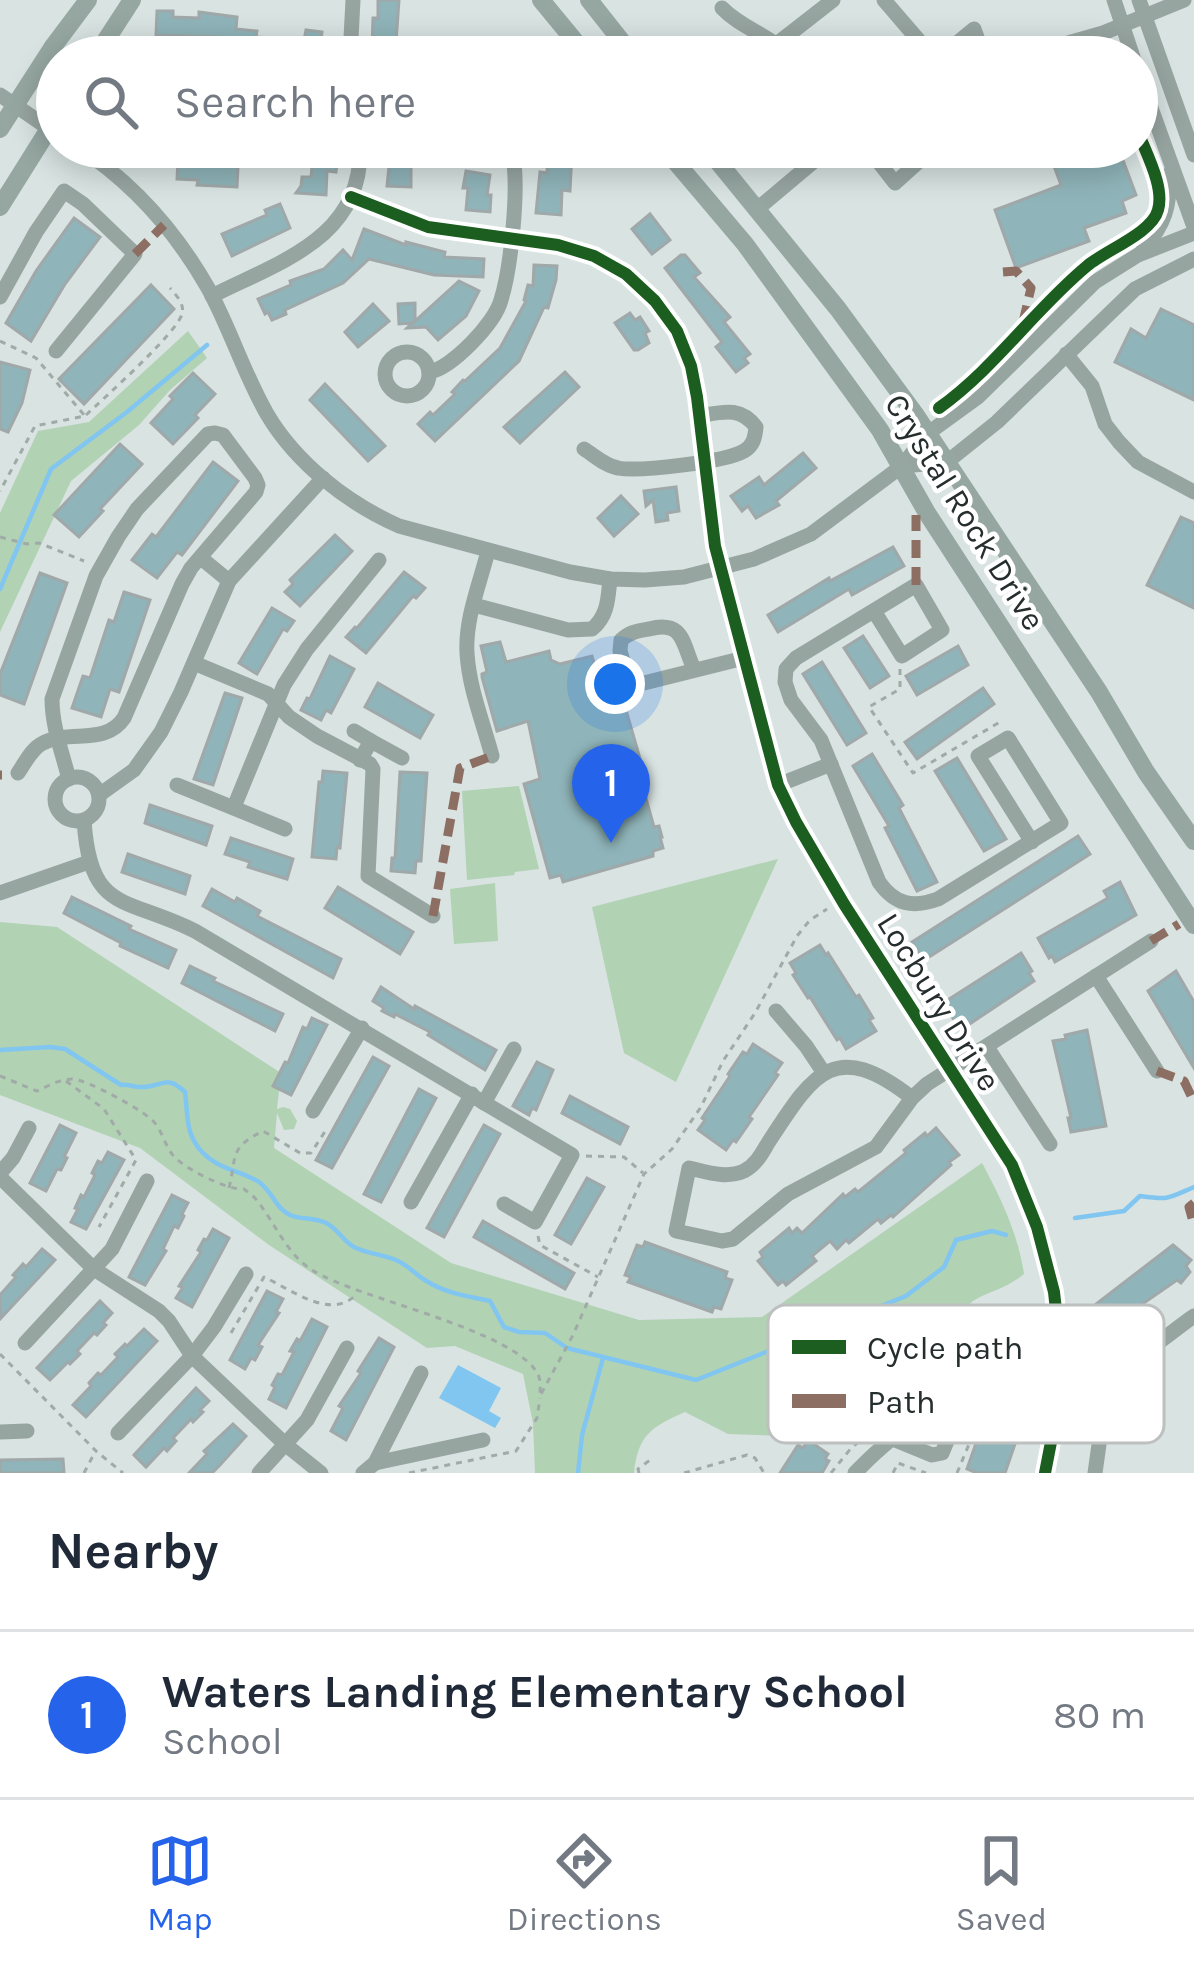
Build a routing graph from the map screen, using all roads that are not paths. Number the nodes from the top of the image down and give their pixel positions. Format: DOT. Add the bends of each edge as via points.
graph roads {
  1 [pos="88,0"];
  2 [pos="132,0"];
  3 [pos="353,0"];
  4 [pos="541,0"];
  5 [pos="589,0"];
  6 [pos="833,0"];
  7 [pos="884,0"];
  8 [pos="1114,0"];
  9 [pos="1184,0"];
  10 [pos="1142,7"];
  11 [pos="722,8"];
  12 [pos="1122,25"];
  13 [pos="59,36"];
  14 [pos="109,36"];
  15 [pos="351,36"];
  16 [pos="571,36"];
  17 [pos="617,36"];
  18 [pos="765,36"];
  19 [pos="787,36"];
  20 [pos="917,36"];
  21 [pos="1089,36"];
  22 [pos="1126,36"];
  23 [pos="1152,36"];
  24 [pos="1158,53"];
  25 [pos="36,65"];
  26 [pos="8,100"];
  27 [pos="36,116"];
  28 [pos="1158,129"];
  29 [pos="0,130"];
  30 [pos="36,153"];
  31 [pos="1194,155"];
  32 [pos="1170,164"];
  33 [pos="107,168"];
  34 [pos="359,168"];
  35 [pos="516,168"];
  36 [pos="681,168"];
  37 [pos="722,168"];
  38 [pos="806,168"];
  39 [pos="883,168"];
  40 [pos="912,168"];
  41 [pos="350,197"];
  42 [pos="0,207"];
  43 [pos="755,210"];
  44 [pos="1194,230"];
  45 [pos="511,238"];
  46 [pos="1138,255"];
  47 [pos="1194,259"];
  48 [pos="212,296"];
  49 [pos="0,297"];
  50 [pos="56,351"];
  51 [pos="1066,353"];
  52 [pos="429,372"];
  53 [pos="699,416"];
  54 [pos="927,434"];
  55 [pos="584,449"];
  56 [pos="704,462"];
  57 [pos="947,462"];
  58 [pos="902,466"];
  59 [pos="323,478"];
  60 [pos="1194,492"];
  61 [pos="488,551"];
  62 [pos="201,558"];
  63 [pos="379,560"];
  64 [pos="722,568"];
  65 [pos="610,579"];
  66 [pos="229,581"];
  67 [pos="474,605"];
  68 [pos="874,610"];
  69 [pos="744,658"];
  70 [pos="194,663"];
  71 [pos="694,669"];
  72 [pos="276,705"];
  73 [pos="354,731"];
  74 [pos="58,739"];
  75 [pos="371,741"];
  76 [pos="492,756"];
  77 [pos="402,758"];
  78 [pos="360,760"];
  79 [pos="831,764"];
  80 [pos="18,773"];
  81 [pos="68,778"];
  82 [pos="177,784"];
  83 [pos="778,785"];
  84 [pos="99,795"];
  85 [pos="235,807"];
  86 [pos="84,820"];
  87 [pos="286,829"];
  88 [pos="1194,841"];
  89 [pos="1032,842"];
  90 [pos="89,862"];
  91 [pos="0,893"];
  92 [pos="433,916"];
  93 [pos="1194,925"];
  94 [pos="1151,940"];
  95 [pos="1096,976"];
  96 [pos="776,1011"];
  97 [pos="362,1028"];
  98 [pos="987,1047"];
  99 [pos="514,1049"];
  100 [pos="950,1069"];
  101 [pos="1157,1071"];
  102 [pos="824,1073"];
  103 [pos="478,1098"];
  104 [pos="912,1098"];
  105 [pos="313,1111"];
  106 [pos="29,1128"];
  107 [pos="1050,1144"];
  108 [pos="0,1175"];
  109 [pos="147,1181"];
  110 [pos="411,1202"];
  111 [pos="504,1204"];
  112 [pos="94,1269"];
  113 [pos="246,1274"];
  114 [pos="1055,1305"];
  115 [pos="1194,1316"];
  116 [pos="1164,1335"];
  117 [pos="25,1343"];
  118 [pos="347,1348"];
  119 [pos="192,1356"];
  120 [pos="421,1373"];
  121 [pos="27,1431"];
  122 [pos="0,1432"];
  123 [pos="118,1433"];
  124 [pos="483,1440"];
  125 [pos="888,1443"];
  126 [pos="902,1443"];
  127 [pos="945,1443"];
  128 [pos="1051,1443"];
  129 [pos="1099,1443"];
  130 [pos="286,1445"];
  131 [pos="369,1468"];
  132 [pos="259,1473"];
  133 [pos="321,1473"];
  134 [pos="855,1473"];
  135 [pos="1045,1473"];
  136 [pos="1095,1473"];
  1 -- 13 [label="main road"];
  2 -- 14 [label="main road"];
  3 -- 15 [label="street"];
  4 -- 16 [label="main road"];
  5 -- 17 [label="main road"];
  6 -- 19 [label="street"];
  7 -- 20 [label="street"];
  8 -- 12 [label="street"];
  9 -- 10 [label="street"];
  10 -- 12 [label="street"];
  10 -- 23 [label="street"];
  11 -- 18 [label="street"];
  12 -- 21 [label="street"];
  12 -- 22 [label="street"];
  24 -- 31 [label="street"];
  25 -- 26 [label="main road"];
  26 -- 27 [label="street"];
  26 -- 29 [label="main road"];
  28 -- 32 [label="street"];
  30 -- 42 [label="main road"];
  32 -- 44 [label="street"];
  32 -- 46 [label="street" via="1166,219"];
  33 -- 48 [label="street" via="153,210"];
  34 -- 41 [label="street"];
  35 -- 45 [label="street"];
  36 -- 58 [label="main road, Crystal Rock Drive" via="745,244"];
  37 -- 43 [label="main road, Crystal Rock Drive"];
  38 -- 43 [label="street"];
  39 -- 40 [label="street" via="895,183"];
  41 -- 45 [label="street, Locbury Drive" via="428,227"];
  41 -- 48 [label="street" via="314,244"];
  43 -- 54 [label="main road, Crystal Rock Drive"];
  44 -- 46 [label="street"];
  45 -- 52 [label="street" via="501,304 486,328"];
  45 -- 53 [label="street, Locbury Drive" via="594,256 655,301 691,366"];
  46 -- 54 [label="street" via="1095,282 978,397"];
  47 -- 51 [label="street" via="1135,289"];
  48 -- 59 [label="street" via="269,416"];
  49 -- 50 [label="street" via="64,191 101,220 134,254"];
  51 -- 57 [label="street"];
  51 -- 60 [label="street" via="1119,442 1138,462"];
  53 -- 56 [label="street, Locbury Drive"];
  53 -- 56 [label="street" via="734,411 756,427 747,450"];
  54 -- 57 [label="main road, Crystal Rock Drive"];
  54 -- 58 [label="street"];
  55 -- 56 [label="street" via="612,467"];
  56 -- 64 [label="street, Locbury Drive"];
  57 -- 58 [label="street"];
  57 -- 88 [label="main road, Crystal Rock Drive"];
  58 -- 64 [label="street" via="811,534"];
  58 -- 93 [label="main road, Crystal Rock Drive"];
  59 -- 61 [label="street" via="377,517"];
  59 -- 66 [label="street"];
  61 -- 65 [label="street"];
  61 -- 67 [label="street"];
  62 -- 66 [label="street"];
  62 -- 74 [label="street" via="170,607 117,729"];
  62 -- 74 [label="street" via="258,485 215,433 137,509 96,576 52,699"];
  63 -- 72 [label="street" via="307,649"];
  64 -- 65 [label="street"];
  64 -- 69 [label="street, Locbury Drive"];
  65 -- 67 [label="street" via="606,609 592,629"];
  66 -- 70 [label="street"];
  67 -- 76 [label="street" via="469,664"];
  68 -- 68 [label="street" via="902,656 942,629 916,585"];
  68 -- 79 [label="street" via="787,670 791,700"];
  69 -- 71 [label="street"];
  69 -- 83 [label="street, Locbury Drive"];
  70 -- 72 [label="street" via="268,694"];
  70 -- 84 [label="street" via="146,755"];
  71 -- 71 [label="street" via="675,628 621,640 636,685"];
  72 -- 78 [label="street"];
  72 -- 85 [label="street"];
  73 -- 75 [label="street"];
  74 -- 80 [label="street" via="43,743"];
  74 -- 81 [label="street"];
  75 -- 77 [label="street"];
  75 -- 78 [label="street"];
  78 -- 92 [label="street" via="373,770 368,876"];
  79 -- 83 [label="street"];
  79 -- 89 [label="street" via="879,882 898,901 938,899"];
  81 -- 84 [label="street" via="88,779"];
  81 -- 86 [label="street" via="55,804 63,817"];
  82 -- 85 [label="street"];
  83 -- 100 [label="street, Locbury Drive"];
  84 -- 86 [label="street"];
  85 -- 87 [label="street"];
  86 -- 90 [label="street"];
  89 -- 89 [label="street" via="1061,824 1008,738 978,756"];
  90 -- 91 [label="street"];
  90 -- 97 [label="street" via="114,898 195,931"];
  94 -- 95 [label="street"];
  95 -- 98 [label="street"];
  95 -- 101 [label="street"];
  96 -- 102 [label="street"];
  97 -- 103 [label="street"];
  97 -- 105 [label="street"];
  98 -- 100 [label="street"];
  98 -- 107 [label="street"];
  99 -- 103 [label="street"];
  100 -- 104 [label="street"];
  100 -- 114 [label="street, Locbury Drive" via="1026,1196"];
  102 -- 104 [label="street" via="858,1066"];
  102 -- 104 [label="street" via="802,1091 752,1167 730,1175 689,1168 676,1232 733,1239 788,1195 876,1147"];
  103 -- 110 [label="street"];
  103 -- 111 [label="street" via="572,1155 535,1222"];
  106 -- 108 [label="street"];
  108 -- 112 [label="street"];
  109 -- 112 [label="street"];
  112 -- 117 [label="street"];
  112 -- 119 [label="street" via="159,1311"];
  113 -- 119 [label="street"];
  115 -- 116 [label="street"];
  118 -- 130 [label="street"];
  119 -- 123 [label="street"];
  119 -- 130 [label="street"];
  120 -- 131 [label="street"];
  121 -- 122 [label="street"];
  124 -- 131 [label="street"];
  125 -- 134 [label="street"];
  126 -- 127 [label="street" via="932,1455"];
  128 -- 135 [label="street, Locbury Drive"];
  129 -- 136 [label="street"];
  130 -- 132 [label="street"];
  130 -- 133 [label="street"];
}
